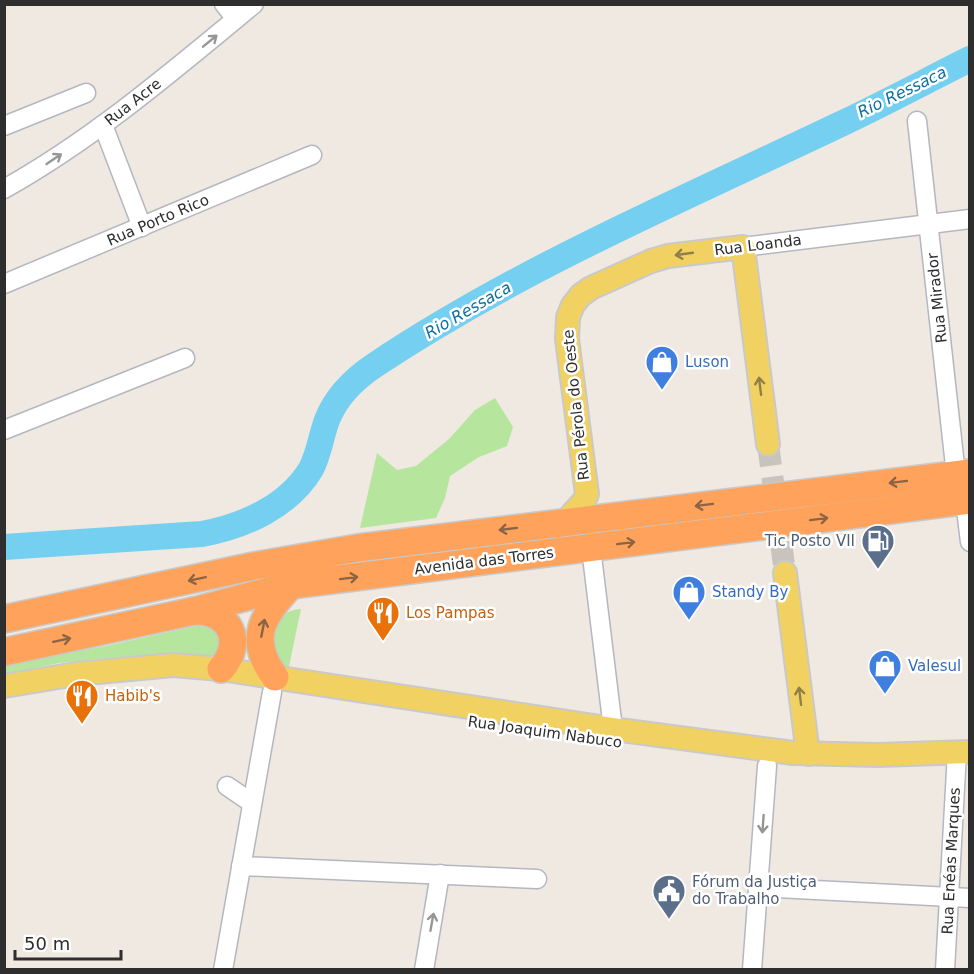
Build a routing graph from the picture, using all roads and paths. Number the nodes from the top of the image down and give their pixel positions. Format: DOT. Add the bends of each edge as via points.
graph roads {
  1 [pos="224,4"];
  2 [pos="254,4"];
  3 [pos="236,19"];
  4 [pos="86,93"];
  5 [pos="917,122"];
  6 [pos="103,125"];
  7 [pos="4,126"];
  8 [pos="312,155"];
  9 [pos="4,189"];
  10 [pos="969,219"];
  11 [pos="929,224"];
  12 [pos="142,227"];
  13 [pos="743,247"];
  14 [pos="4,284"];
  15 [pos="568,317"];
  16 [pos="185,358"];
  17 [pos="4,430"];
  18 [pos="768,444"];
  19 [pos="963,474"];
  20 [pos="967,501"];
  21 [pos="566,521"];
  22 [pos="969,542"];
  23 [pos="591,548"];
  24 [pos="785,573"];
  25 [pos="291,585"];
  26 [pos="194,611"];
  27 [pos="6,618"];
  28 [pos="4,652"];
  29 [pos="220,676"];
  30 [pos="274,685"];
  31 [pos="4,686"];
  32 [pos="613,729"];
  33 [pos="808,754"];
  34 [pos="768,758"];
  35 [pos="963,760"];
  36 [pos="227,786"];
  37 [pos="252,803"];
  38 [pos="241,866"];
  39 [pos="440,874"];
  40 [pos="537,879"];
  41 [pos="758,887"];
  42 [pos="949,897"];
  43 [pos="969,898"];
  44 [pos="223,969"];
  45 [pos="424,969"];
  46 [pos="752,969"];
  47 [pos="945,969"];
  1 -- 3 [label="street"];
  2 -- 3 [label="street, Rua Acre"];
  6 -- 3 [label="street, Rua Acre, one-way"];
  4 -- 7 [label="street"];
  5 -- 11 [label="street, Rua Mirador"];
  9 -- 6 [label="street, Rua Acre, one-way"];
  6 -- 12 [label="street"];
  8 -- 12 [label="street, Rua Porto Rico"];
  10 -- 11 [label="street, Rua Loanda"];
  11 -- 13 [label="street, Rua Loanda"];
  11 -- 19 [label="street, Rua Mirador"];
  12 -- 14 [label="street, Rua Porto Rico"];
  13 -- 15 [label="main road, Rua Loanda, one-way" via="651,261 586,291"];
  18 -- 13 [label="main road, one-way"];
  15 -- 21 [label="main road, Rua Pérola do Oeste" via="567,339 587,494"];
  16 -- 17 [label="street"];
  19 -- 21 [label="highway, Avenida das Torres, one-way"];
  20 -- 22 [label="street"];
  23 -- 20 [label="highway, Avenida das Torres, one-way"];
  21 -- 27 [label="highway, Avenida das Torres, one-way" via="308,556"];
  25 -- 23 [label="highway, Avenida das Torres, one-way"];
  23 -- 32 [label="street"];
  33 -- 24 [label="main road, one-way"];
  25 -- 26 [label="highway, Avenida das Torres"];
  30 -- 25 [label="highway, one-way" via="263,656 261,630 271,606"];
  28 -- 26 [label="highway, Avenida das Torres, one-way"];
  26 -- 29 [label="highway" via="215,614 230,629 232,650"];
  29 -- 30 [label="main road, Rua Joaquim Nabuco"];
  29 -- 31 [label="main road, Rua Joaquim Nabuco" via="173,665 76,674"];
  30 -- 32 [label="main road, Rua Joaquim Nabuco"];
  30 -- 34 [label="main road, Rua Joaquim Nabuco"];
  30 -- 37 [label="street"];
  32 -- 34 [label="main road, Rua Joaquim Nabuco"];
  33 -- 34 [label="main road, Rua Joaquim Nabuco"];
  33 -- 35 [label="main road, Rua Joaquim Nabuco"];
  34 -- 35 [label="main road, Rua Joaquim Nabuco" via="869,771"];
  34 -- 41 [label="street, one-way"];
  35 -- 42 [label="street, Rua Enéas Marques"];
  36 -- 37 [label="street"];
  37 -- 38 [label="street"];
  38 -- 39 [label="street"];
  38 -- 44 [label="street"];
  39 -- 40 [label="street"];
  45 -- 39 [label="street, one-way"];
  41 -- 42 [label="street"];
  41 -- 46 [label="street"];
  42 -- 43 [label="street"];
  42 -- 47 [label="street, Rua Enéas Marques"];
}
